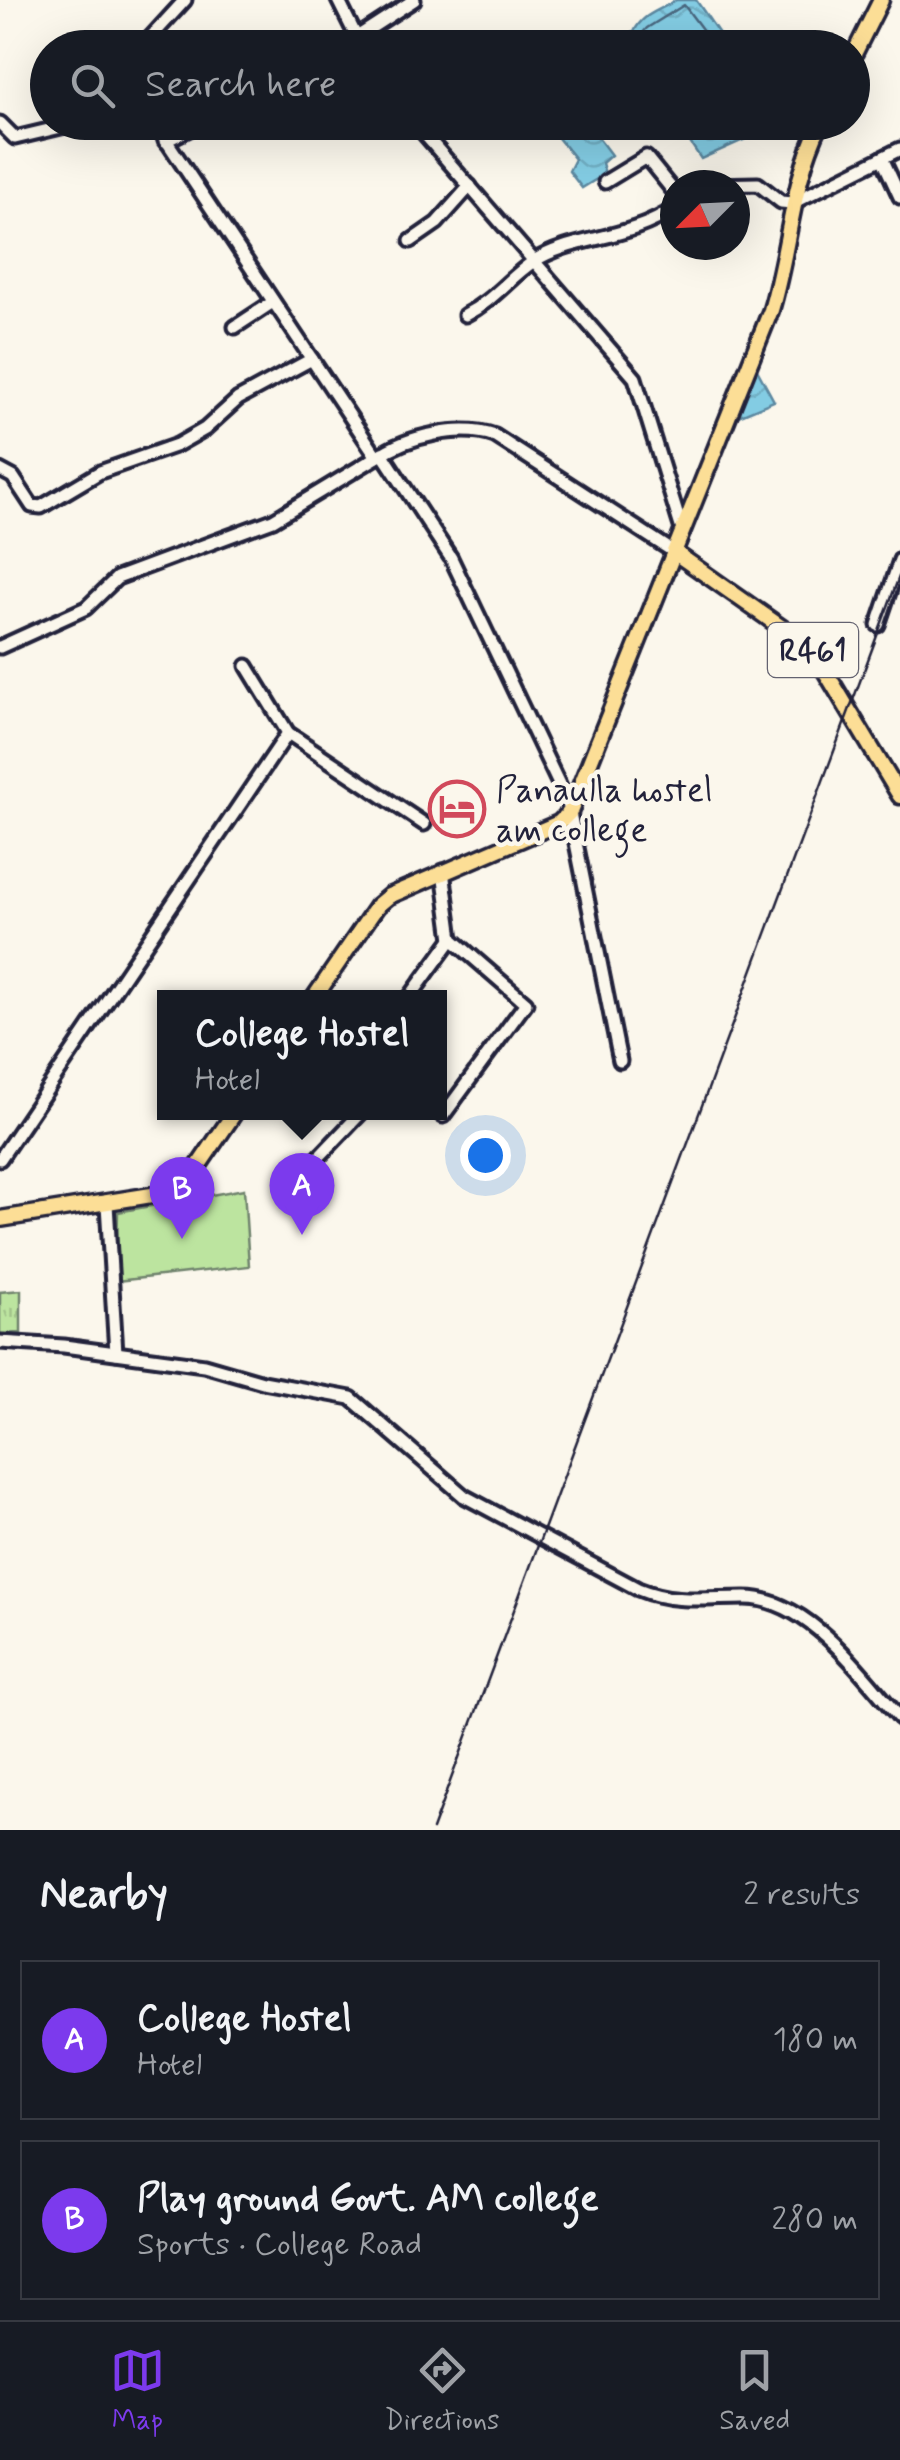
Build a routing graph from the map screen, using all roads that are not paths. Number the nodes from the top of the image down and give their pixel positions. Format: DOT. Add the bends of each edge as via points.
graph roads {
  1 [pos="185,0"];
  2 [pos="338,0"];
  3 [pos="414,0"];
  4 [pos="881,0"];
  5 [pos="158,30"];
  6 [pos="354,30"];
  7 [pos="375,30"];
  8 [pos="866,30"];
  9 [pos="0,123"];
  10 [pos="30,137"];
  11 [pos="430,140"];
  12 [pos="815,140"];
  13 [pos="165,141"];
  14 [pos="900,150"];
  15 [pos="882,158"];
  16 [pos="660,174"];
  17 [pos="604,182"];
  18 [pos="750,184"];
  19 [pos="470,186"];
  20 [pos="900,196"];
  21 [pos="792,203"];
  22 [pos="660,219"];
  23 [pos="411,241"];
  24 [pos="536,260"];
  25 [pos="274,302"];
  26 [pos="465,315"];
  27 [pos="235,326"];
  28 [pos="312,360"];
  29 [pos="380,455"];
  30 [pos="0,470"];
  31 [pos="682,530"];
  32 [pos="674,552"];
  33 [pos="900,560"];
  34 [pos="878,624"];
  35 [pos="0,647"];
  36 [pos="246,666"];
  37 [pos="288,733"];
  38 [pos="900,796"];
  39 [pos="570,812"];
  40 [pos="424,824"];
  41 [pos="442,871"];
  42 [pos="452,940"];
  43 [pos="320,990"];
  44 [pos="415,990"];
  45 [pos="620,1061"];
  46 [pos="447,1111"];
  47 [pos="230,1120"];
  48 [pos="354,1120"];
  49 [pos="0,1160"];
  50 [pos="298,1180"];
  51 [pos="106,1204"];
  52 [pos="0,1219"];
  53 [pos="0,1342"];
  54 [pos="116,1353"];
  55 [pos="900,1718"];
  1 -- 5 [label="street"];
  2 -- 6 [label="street"];
  3 -- 7 [label="street"];
  4 -- 8 [label="main road"];
  9 -- 10 [label="street" via="15,138"];
  11 -- 19 [label="street"];
  12 -- 21 [label="main road"];
  13 -- 25 [label="street"];
  14 -- 15 [label="street"];
  15 -- 20 [label="street"];
  15 -- 21 [label="street"];
  16 -- 17 [label="street" via="646,156"];
  18 -- 21 [label="street"];
  19 -- 23 [label="street"];
  19 -- 24 [label="street"];
  21 -- 31 [label="main road" via="793,228 771,310"];
  22 -- 24 [label="street"];
  24 -- 26 [label="street"];
  24 -- 31 [label="street" via="635,378"];
  25 -- 27 [label="street"];
  25 -- 28 [label="street"];
  28 -- 29 [label="street"];
  28 -- 30 [label="street" via="238,399 205,429 100,472 41,507 32,506 13,477"];
  29 -- 32 [label="street" via="448,432 478,430"];
  29 -- 35 [label="street" via="273,520 117,578 86,608"];
  29 -- 39 [label="street" via="451,558"];
  31 -- 32 [label="main road"];
  32 -- 38 [label="main road, R461" via="812,649"];
  32 -- 39 [label="main road"];
  33 -- 34 [label="street"];
  36 -- 37 [label="street"];
  37 -- 40 [label="street"];
  37 -- 49 [label="street"];
  39 -- 41 [label="main road" via="559,823"];
  39 -- 45 [label="street"];
  41 -- 42 [label="street"];
  41 -- 43 [label="main road" via="378,906"];
  42 -- 44 [label="street"];
  42 -- 46 [label="street" via="526,1002"];
  47 -- 51 [label="main road" via="177,1191"];
  48 -- 50 [label="street"];
  51 -- 52 [label="main road"];
  51 -- 54 [label="street"];
  53 -- 54 [label="street"];
  54 -- 55 [label="street" via="351,1398 464,1496 638,1589 709,1602 747,1598 791,1614 821,1633"];
}
